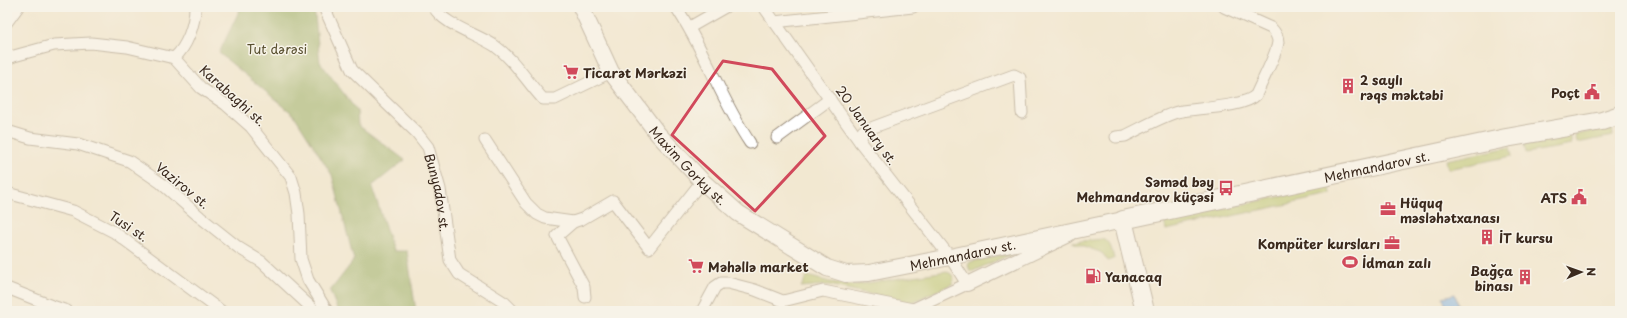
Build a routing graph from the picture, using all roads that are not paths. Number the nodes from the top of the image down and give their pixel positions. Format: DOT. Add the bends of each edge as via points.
graph roads {
  1 [pos="18,7"];
  2 [pos="195,7"];
  3 [pos="324,7"];
  4 [pos="434,7"];
  5 [pos="581,7"];
  6 [pos="676,7"];
  7 [pos="725,7"];
  8 [pos="764,7"];
  9 [pos="913,7"];
  10 [pos="1224,7"];
  11 [pos="7,22"];
  12 [pos="774,22"];
  13 [pos="690,27"];
  14 [pos="174,58"];
  15 [pos="7,59"];
  16 [pos="611,72"];
  17 [pos="830,99"];
  18 [pos="1022,113"];
  19 [pos="1620,115"];
  20 [pos="7,130"];
  21 [pos="1116,137"];
  22 [pos="777,138"];
  23 [pos="485,140"];
  24 [pos="860,142"];
  25 [pos="750,143"];
  26 [pos="702,181"];
  27 [pos="7,193"];
  28 [pos="573,222"];
  29 [pos="1124,222"];
  30 [pos="1082,228"];
  31 [pos="950,257"];
  32 [pos="846,274"];
  33 [pos="967,284"];
  34 [pos="7,288"];
  35 [pos="585,297"];
  36 [pos="911,310"];
  37 [pos="67,311"];
  38 [pos="221,311"];
  39 [pos="315,311"];
  40 [pos="327,311"];
  41 [pos="514,311"];
  42 [pos="702,311"];
  43 [pos="1145,311"];
  1 -- 11 [label="street"];
  2 -- 14 [label="street" via="193,22 184,46"];
  3 -- 41 [label="street, Bunyadov st." via="352,70 417,133 428,147 440,189 450,260 459,274"];
  4 -- 16 [label="street" via="448,22 495,46 508,56 543,99 555,99"];
  5 -- 16 [label="main road, Maxim Gorky st."];
  6 -- 13 [label="street"];
  7 -- 13 [label="street"];
  8 -- 12 [label="street, 20 January st."];
  9 -- 12 [label="street"];
  10 -- 21 [label="street" via="1271,28 1276,34 1276,51 1256,95 1242,102 1180,111 1125,136"];
  12 -- 17 [label="street, 20 January st."];
  13 -- 25 [label="street" via="722,96"];
  14 -- 15 [label="street" via="127,47 91,43 54,45"];
  14 -- 40 [label="street, Karabaghi st." via="201,88 225,104 251,128 291,177 299,214 301,259 308,280"];
  16 -- 26 [label="main road, Maxim Gorky st." via="658,134"];
  17 -- 22 [label="street"];
  17 -- 24 [label="street, 20 January st."];
  18 -- 24 [label="street" via="1020,78 1014,76 863,131"];
  19 -- 29 [label="main road, Mehmandarov st." via="1602,121 1506,138"];
  20 -- 39 [label="street, Vazirov st." via="30,138 78,144 129,161 161,183 239,248 262,262"];
  23 -- 28 [label="street" via="526,203 537,214 545,218"];
  24 -- 31 [label="street, 20 January st."];
  26 -- 28 [label="street" via="649,248 613,201"];
  26 -- 32 [label="main road, Maxim Gorky st." via="738,213 827,268"];
  27 -- 38 [label="street, Tusi st." via="73,211 114,232"];
  28 -- 35 [label="street" via="557,236 584,287"];
  29 -- 30 [label="main road, Mehmandarov st."];
  29 -- 43 [label="main road"];
  30 -- 31 [label="main road, Mehmandarov st."];
  30 -- 33 [label="street"];
  31 -- 32 [label="main road, Mehmandarov st." via="869,273"];
  31 -- 33 [label="street, 20 January st."];
  33 -- 36 [label="street"];
  34 -- 37 [label="street"];
  36 -- 42 [label="street" via="823,292 783,301 728,283 715,286"];
}
